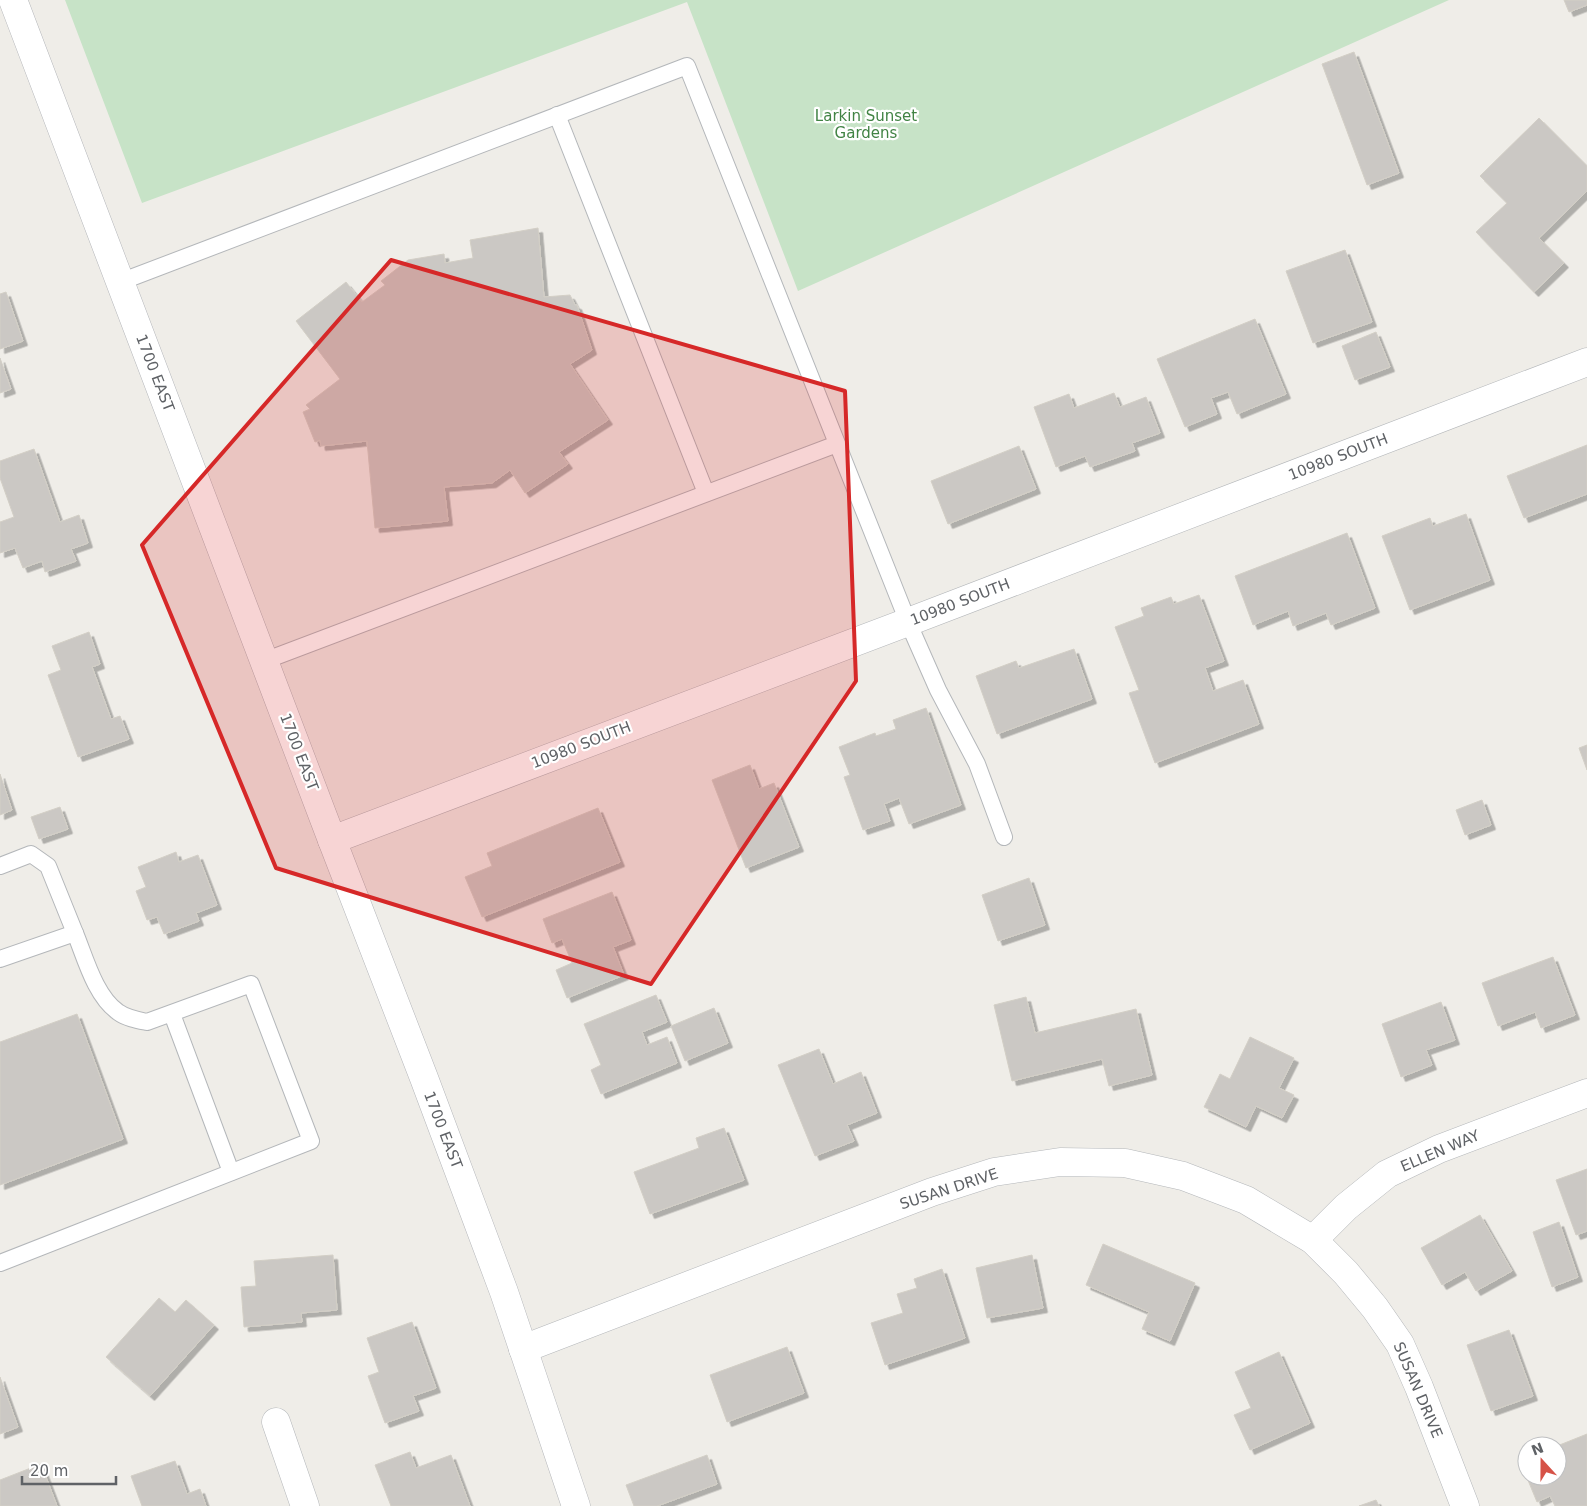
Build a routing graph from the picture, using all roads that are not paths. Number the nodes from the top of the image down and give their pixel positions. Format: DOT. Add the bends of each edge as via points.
graph roads {
  1 [pos="13,0"];
  2 [pos="557,115"];
  3 [pos="120,282"];
  4 [pos="1587,362"];
  5 [pos="837,444"];
  6 [pos="706,494"];
  7 [pos="908,622"];
  8 [pos="264,661"];
  9 [pos="1004,837"];
  10 [pos="332,840"];
  11 [pos="0,866"];
  12 [pos="75,933"];
  13 [pos="0,959"];
  14 [pos="172,1014"];
  15 [pos="1587,1092"];
  16 [pos="231,1172"];
  17 [pos="1313,1240"];
  18 [pos="0,1263"];
  19 [pos="523,1348"];
  20 [pos="276,1422"];
  21 [pos="305,1506"];
  22 [pos="576,1506"];
  23 [pos="1465,1506"];
  1 -- 3 [label="street, 1700 EAST"];
  2 -- 3 [label="lane"];
  2 -- 5 [label="lane" via="687,66"];
  2 -- 6 [label="lane"];
  3 -- 8 [label="street, 1700 EAST"];
  4 -- 7 [label="street, 10980 SOUTH"];
  5 -- 6 [label="lane"];
  5 -- 7 [label="lane"];
  6 -- 8 [label="lane"];
  7 -- 9 [label="lane" via="938,690 977,764"];
  7 -- 10 [label="street, 10980 SOUTH"];
  8 -- 10 [label="street, 1700 EAST"];
  10 -- 19 [label="street, 1700 EAST"];
  11 -- 12 [label="lane" via="31,854 48,866"];
  12 -- 13 [label="lane"];
  12 -- 14 [label="lane" via="103,998 117,1012 147,1022"];
  14 -- 16 [label="lane"];
  14 -- 16 [label="lane" via="251,984 311,1141"];
  15 -- 17 [label="street, ELLEN WAY" via="1439,1149 1387,1174 1346,1207"];
  16 -- 18 [label="lane"];
  17 -- 19 [label="street, SUSAN DRIVE" via="1246,1200 1183,1176 1124,1163 1060,1162 994,1172 932,1192"];
  17 -- 23 [label="street, SUSAN DRIVE" via="1346,1273 1400,1344"];
  19 -- 22 [label="street, 1700 EAST"];
  20 -- 21 [label="street"];
}
